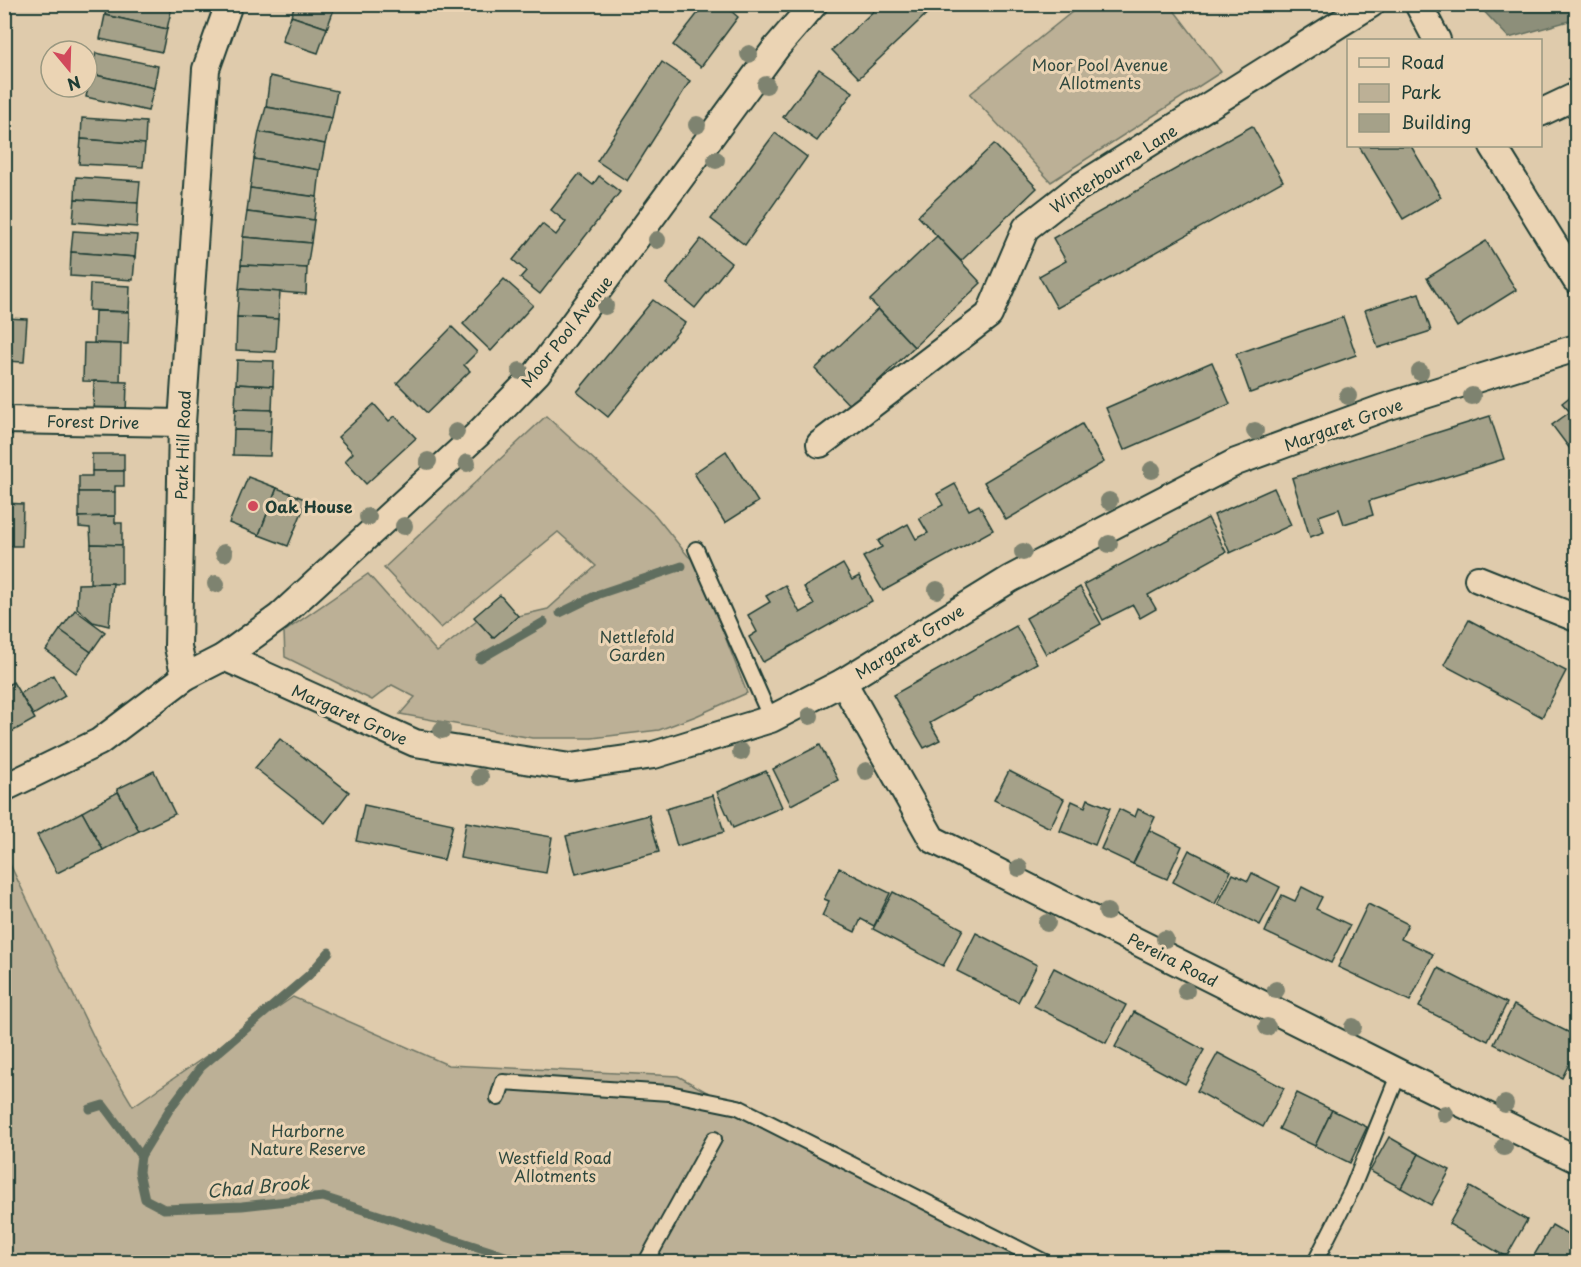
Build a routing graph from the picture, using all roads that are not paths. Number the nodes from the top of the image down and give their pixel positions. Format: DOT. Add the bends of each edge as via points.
graph roads {
  1 [pos="229,4"];
  2 [pos="814,4"];
  3 [pos="1371,4"];
  4 [pos="1418,4"];
  5 [pos="1436,39"];
  6 [pos="1576,96"];
  7 [pos="1542,112"];
  8 [pos="1494,147"];
  9 [pos="1576,280"];
  10 [pos="1576,348"];
  11 [pos="4,420"];
  12 [pos="182,423"];
  13 [pos="820,444"];
  14 [pos="696,549"];
  15 [pos="1478,579"];
  16 [pos="1576,618"];
  17 [pos="224,657"];
  18 [pos="185,677"];
  19 [pos="843,682"];
  20 [pos="771,719"];
  21 [pos="4,788"];
  22 [pos="1399,1073"];
  23 [pos="498,1098"];
  24 [pos="714,1139"];
  25 [pos="1576,1159"];
  26 [pos="646,1263"];
  27 [pos="1044,1263"];
  28 [pos="1315,1263"];
  1 -- 12 [label="street, Park Hill Road" via="206,69"];
  2 -- 17 [label="street, Moor Pool Avenue" via="776,48 537,373 477,435 279,617"];
  3 -- 13 [label="street, Winterbourne Lane" via="1076,189 1026,228 989,315"];
  4 -- 5 [label="street"];
  6 -- 7 [label="street"];
  8 -- 9 [label="street"];
  10 -- 19 [label="street, Margaret Grove" via="1383,408 1236,462 1010,579"];
  11 -- 12 [label="street, Forest Drive"];
  12 -- 18 [label="street, Park Hill Road" via="178,647"];
  14 -- 20 [label="lane"];
  15 -- 16 [label="street"];
  17 -- 18 [label="street, Moor Pool Avenue"];
  17 -- 20 [label="street, Margaret Grove" via="415,743 570,767 654,755"];
  18 -- 21 [label="street" via="99,742"];
  19 -- 20 [label="street, Margaret Grove"];
  19 -- 22 [label="street, Pereira Road" via="932,838"];
  22 -- 25 [label="street, Pereira Road"];
  22 -- 28 [label="lane" via="1352,1189"];
  23 -- 27 [label="lane" via="503,1082 669,1093 738,1107"];
  24 -- 26 [label="lane"];
}
